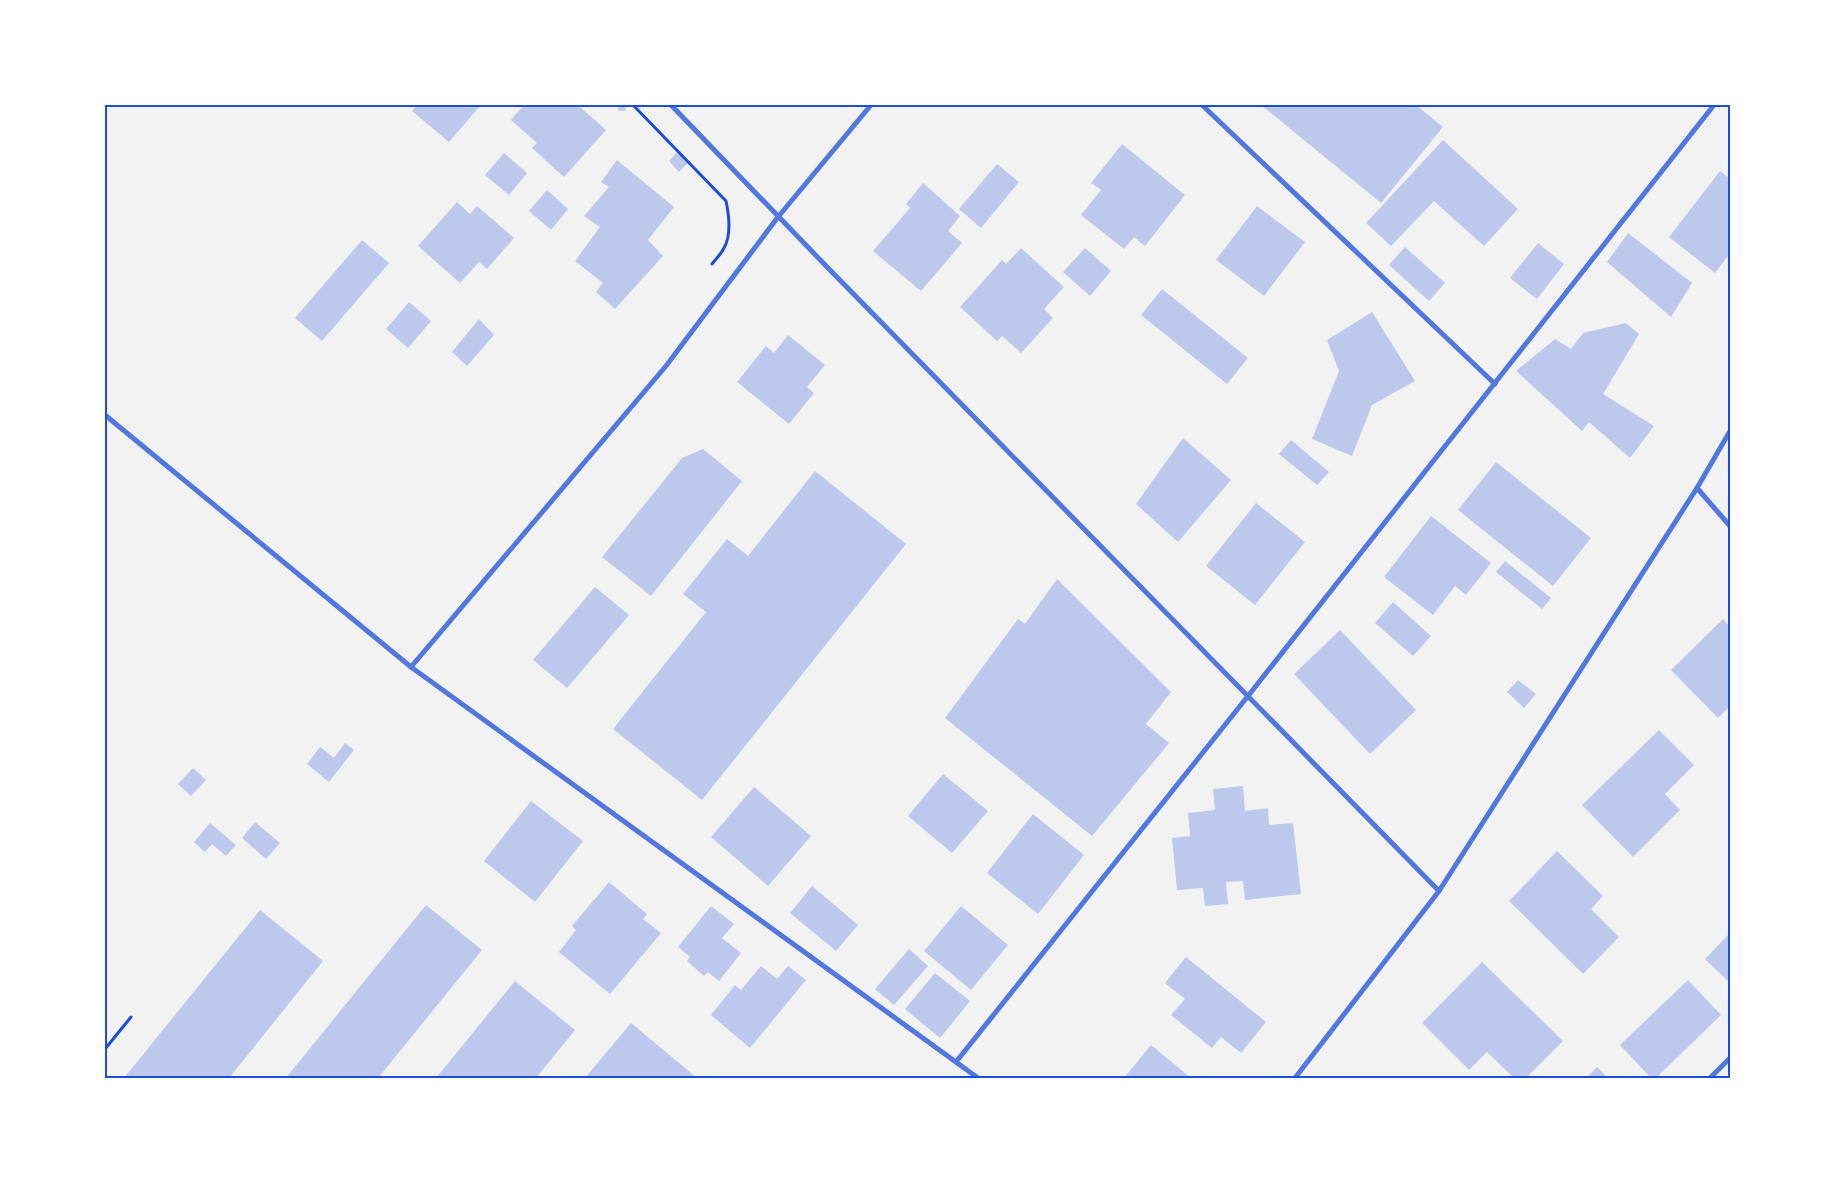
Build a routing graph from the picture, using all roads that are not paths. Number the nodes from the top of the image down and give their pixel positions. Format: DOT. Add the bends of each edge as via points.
graph roads {
  1 [pos="671,105"];
  2 [pos="871,105"];
  3 [pos="1202,105"];
  4 [pos="1714,105"];
  5 [pos="778,217"];
  6 [pos="1495,384"];
  7 [pos="105,416"];
  8 [pos="1730,431"];
  9 [pos="1697,488"];
  10 [pos="1730,526"];
  11 [pos="411,667"];
  12 [pos="1248,696"];
  13 [pos="1439,891"];
  14 [pos="1730,1058"];
  15 [pos="956,1062"];
  16 [pos="978,1078"];
  17 [pos="1295,1078"];
  18 [pos="1710,1078"];
  1 -- 5 [label="street"];
  2 -- 5 [label="street"];
  3 -- 6 [label="street"];
  4 -- 6 [label="street"];
  5 -- 11 [label="street" via="666,366"];
  5 -- 12 [label="street"];
  6 -- 12 [label="street"];
  7 -- 11 [label="street"];
  8 -- 9 [label="street"];
  9 -- 10 [label="street"];
  9 -- 13 [label="street"];
  11 -- 15 [label="street"];
  12 -- 13 [label="street"];
  12 -- 15 [label="street"];
  13 -- 17 [label="street"];
  14 -- 18 [label="street"];
  15 -- 16 [label="street"];
}
